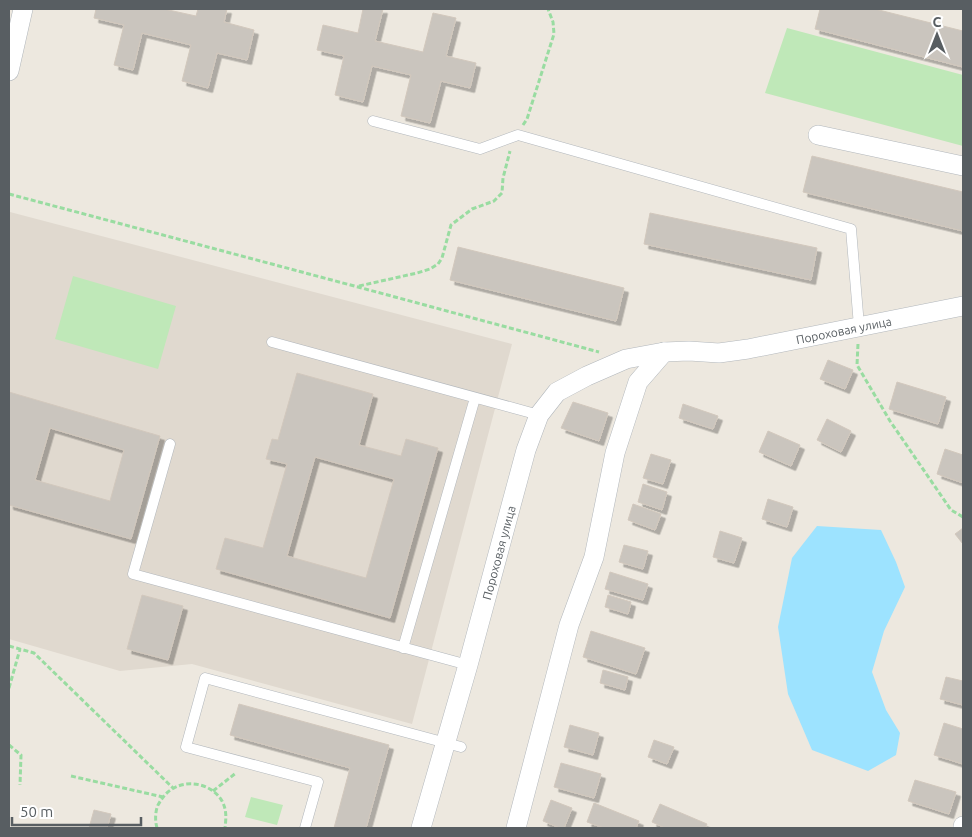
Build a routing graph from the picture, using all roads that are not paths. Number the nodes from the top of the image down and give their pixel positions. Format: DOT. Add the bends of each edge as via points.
graph roads {
  1 [pos="24,9"];
  2 [pos="9,71"];
  3 [pos="373,121"];
  4 [pos="818,135"];
  5 [pos="963,166"];
  6 [pos="963,306"];
  7 [pos="859,326"];
  8 [pos="272,342"];
  9 [pos="664,352"];
  10 [pos="475,398"];
  11 [pos="539,415"];
  12 [pos="170,444"];
  13 [pos="403,648"];
  14 [pos="468,665"];
  15 [pos="454,745"];
  16 [pos="305,828"];
  17 [pos="421,828"];
  18 [pos="516,828"];
  1 -- 2 [label="street"];
  3 -- 7 [label="lane" via="480,149 518,135 851,228"];
  4 -- 5 [label="street"];
  6 -- 7 [label="street, Пороховая улица"];
  7 -- 9 [label="street, Пороховая улица" via="748,349"];
  8 -- 10 [label="lane"];
  9 -- 11 [label="street, Пороховая улица" via="626,359 586,376 557,392"];
  9 -- 18 [label="street" via="638,382 618,444 594,556 569,625"];
  10 -- 11 [label="lane"];
  10 -- 13 [label="lane"];
  11 -- 14 [label="street, Пороховая улица" via="526,450"];
  12 -- 13 [label="lane" via="133,574"];
  13 -- 14 [label="lane"];
  14 -- 15 [label="street, Пороховая улица"];
  15 -- 16 [label="lane" via="205,678 186,747 318,782"];
  15 -- 17 [label="street, Пороховая улица"];
}
